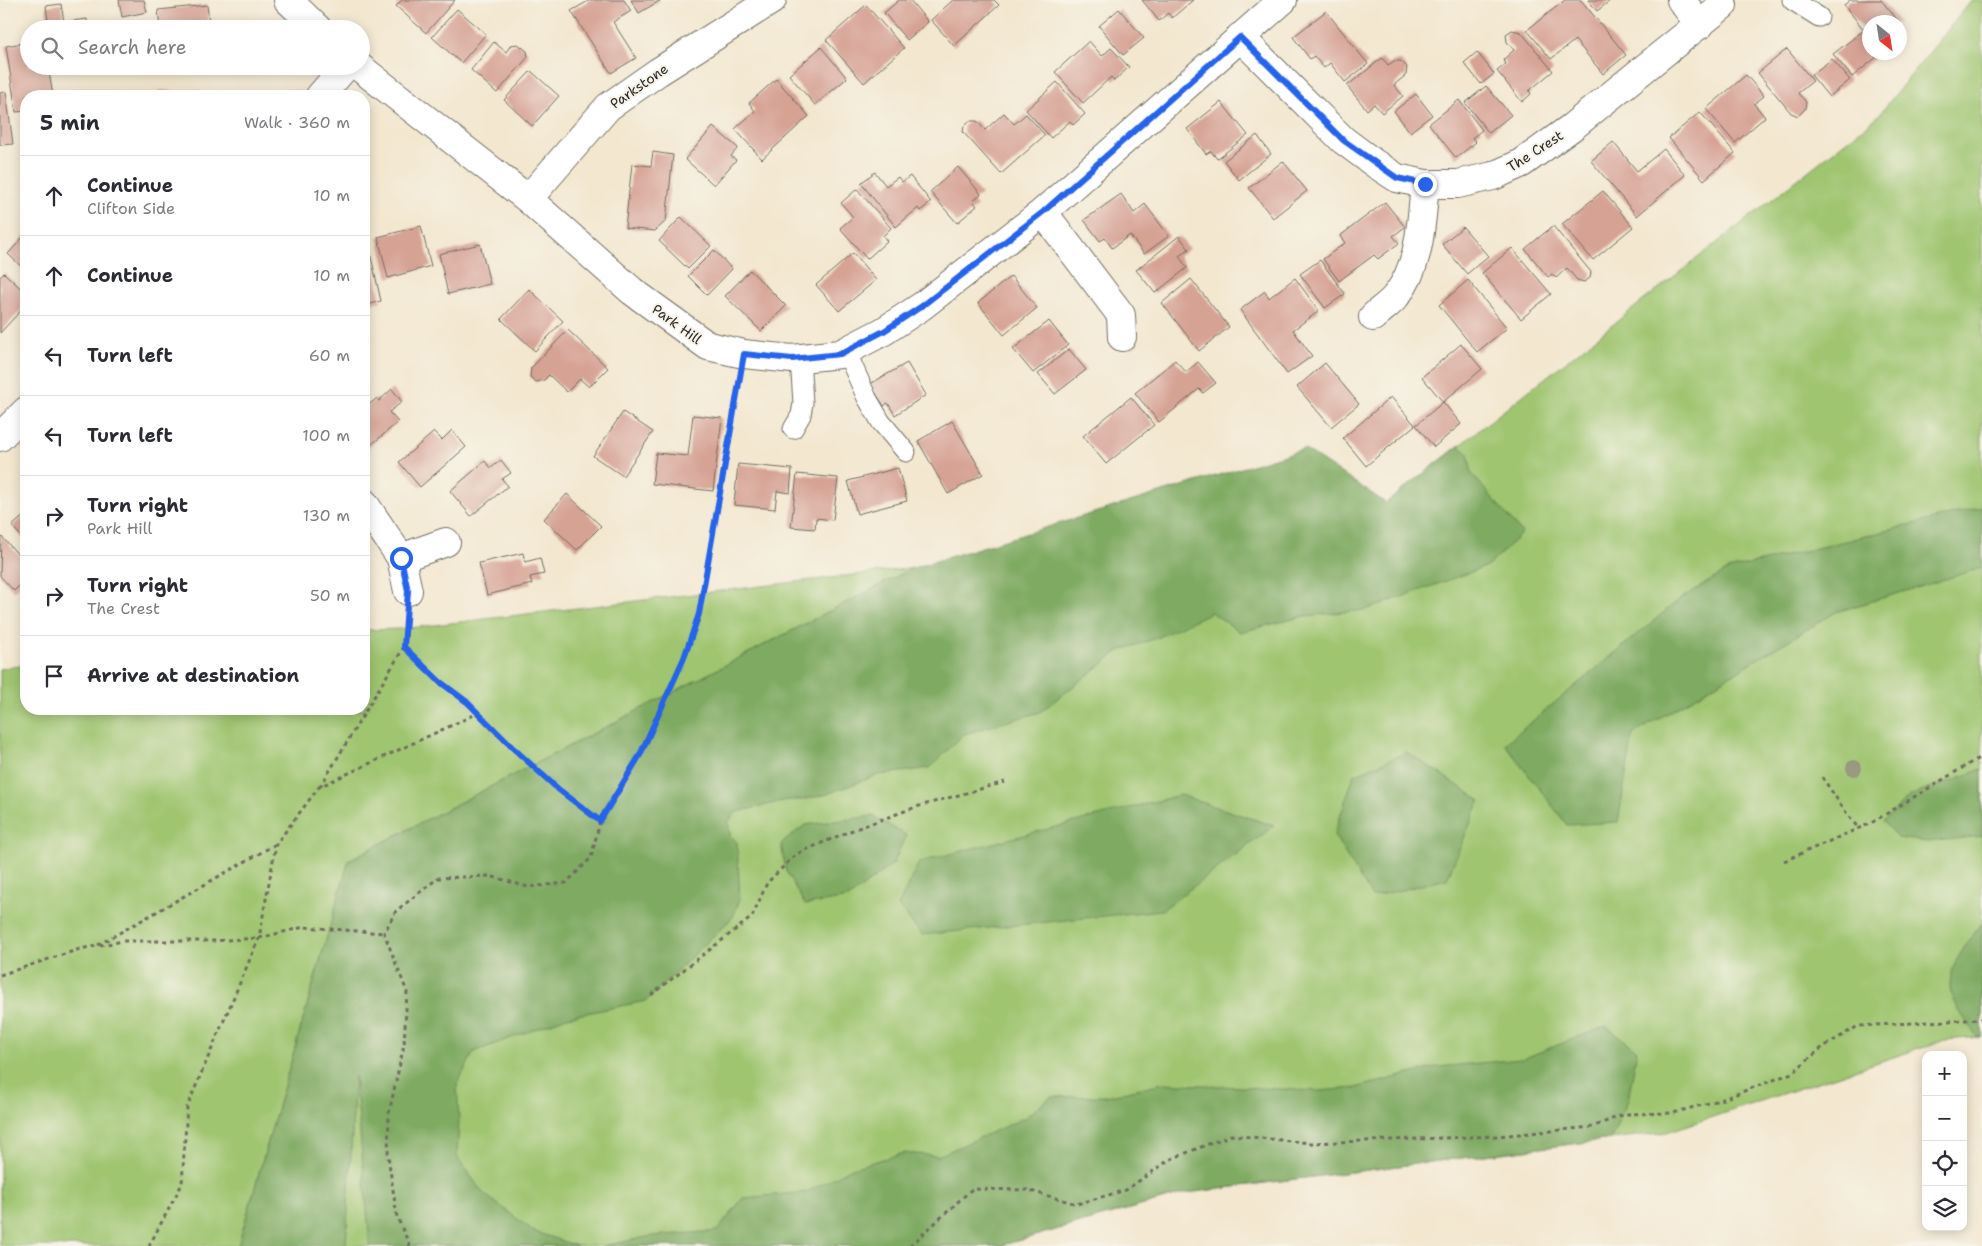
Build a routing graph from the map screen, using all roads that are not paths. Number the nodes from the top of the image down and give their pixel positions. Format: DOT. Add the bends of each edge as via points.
graph roads {
  1 [pos="288,0"];
  2 [pos="772,0"];
  3 [pos="1283,0"];
  4 [pos="1681,0"];
  5 [pos="1792,0"];
  6 [pos="1726,2"];
  7 [pos="1818,16"];
  8 [pos="309,20"];
  9 [pos="1700,25"];
  10 [pos="1240,37"];
  11 [pos="338,75"];
  12 [pos="370,75"];
  13 [pos="325,90"];
  14 [pos="1425,184"];
  15 [pos="528,199"];
  16 [pos="1043,212"];
  17 [pos="1373,317"];
  18 [pos="1122,337"];
  19 [pos="846,351"];
  20 [pos="800,358"];
  21 [pos="20,417"];
  22 [pos="793,429"];
  23 [pos="0,437"];
  24 [pos="906,452"];
  25 [pos="370,512"];
  26 [pos="446,542"];
  27 [pos="401,558"];
  28 [pos="408,591"];
  1 -- 8 [label="street"];
  2 -- 15 [label="street, Parkstone" via="608,107"];
  3 -- 10 [label="street, Park Hill"];
  4 -- 9 [label="street"];
  5 -- 7 [label="lane"];
  6 -- 9 [label="street, The Crest"];
  9 -- 14 [label="street, The Crest" via="1522,163 1493,176 1458,184"];
  10 -- 14 [label="street, The Crest" via="1343,140 1397,178"];
  10 -- 16 [label="street, Park Hill"];
  11 -- 13 [label="street"];
  12 -- 15 [label="street, Park Hill"];
  14 -- 17 [label="street" via="1419,241 1409,274 1396,296"];
  15 -- 20 [label="street, Park Hill" via="632,291 708,346 744,354"];
  16 -- 18 [label="street" via="1121,315"];
  16 -- 19 [label="street, Park Hill" via="922,306"];
  19 -- 20 [label="street, Park Hill"];
  19 -- 24 [label="lane" via="881,422"];
  20 -- 22 [label="lane" via="803,402 801,415"];
  21 -- 23 [label="street"];
  25 -- 27 [label="street"];
  26 -- 27 [label="street"];
  27 -- 28 [label="street"];
}
